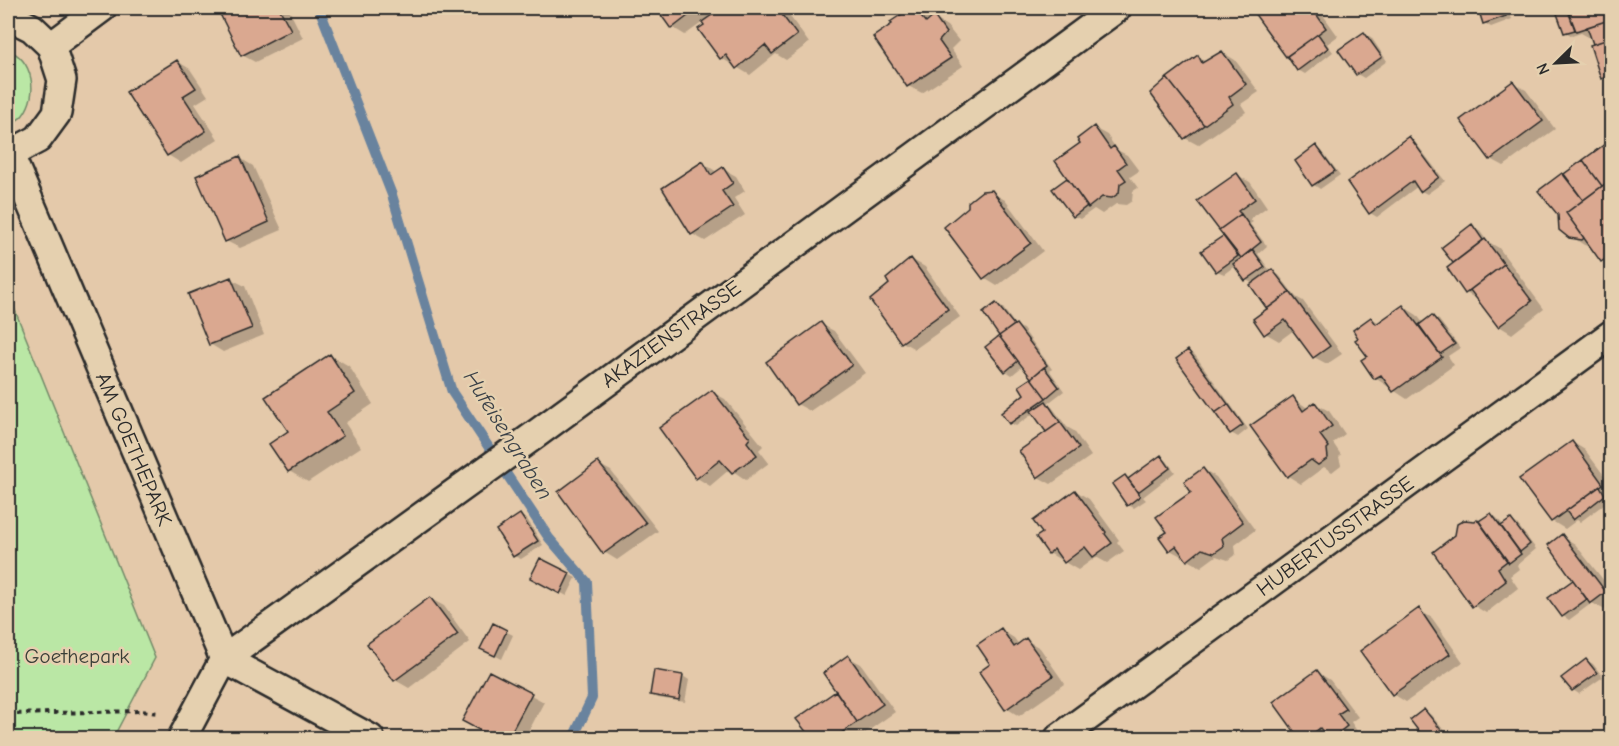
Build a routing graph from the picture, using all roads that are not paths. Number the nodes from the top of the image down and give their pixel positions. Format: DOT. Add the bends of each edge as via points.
graph roads {
  1 [pos="102,8"];
  2 [pos="1117,8"];
  3 [pos="8,16"];
  4 [pos="51,46"];
  5 [pos="9,155"];
  6 [pos="1611,334"];
  7 [pos="224,659"];
  8 [pos="187,728"];
  9 [pos="370,738"];
  10 [pos="1059,738"];
  1 -- 4 [label="street"];
  2 -- 7 [label="street, AKAZIENSTRASSE"];
  3 -- 4 [label="street" via="32,28"];
  4 -- 5 [label="street, AM GOETHEPARK" via="62,80 57,113 38,140"];
  5 -- 7 [label="street, AM GOETHEPARK"];
  6 -- 10 [label="street, HUBERTUSSTRASSE"];
  7 -- 8 [label="street"];
  7 -- 9 [label="street"];
}
